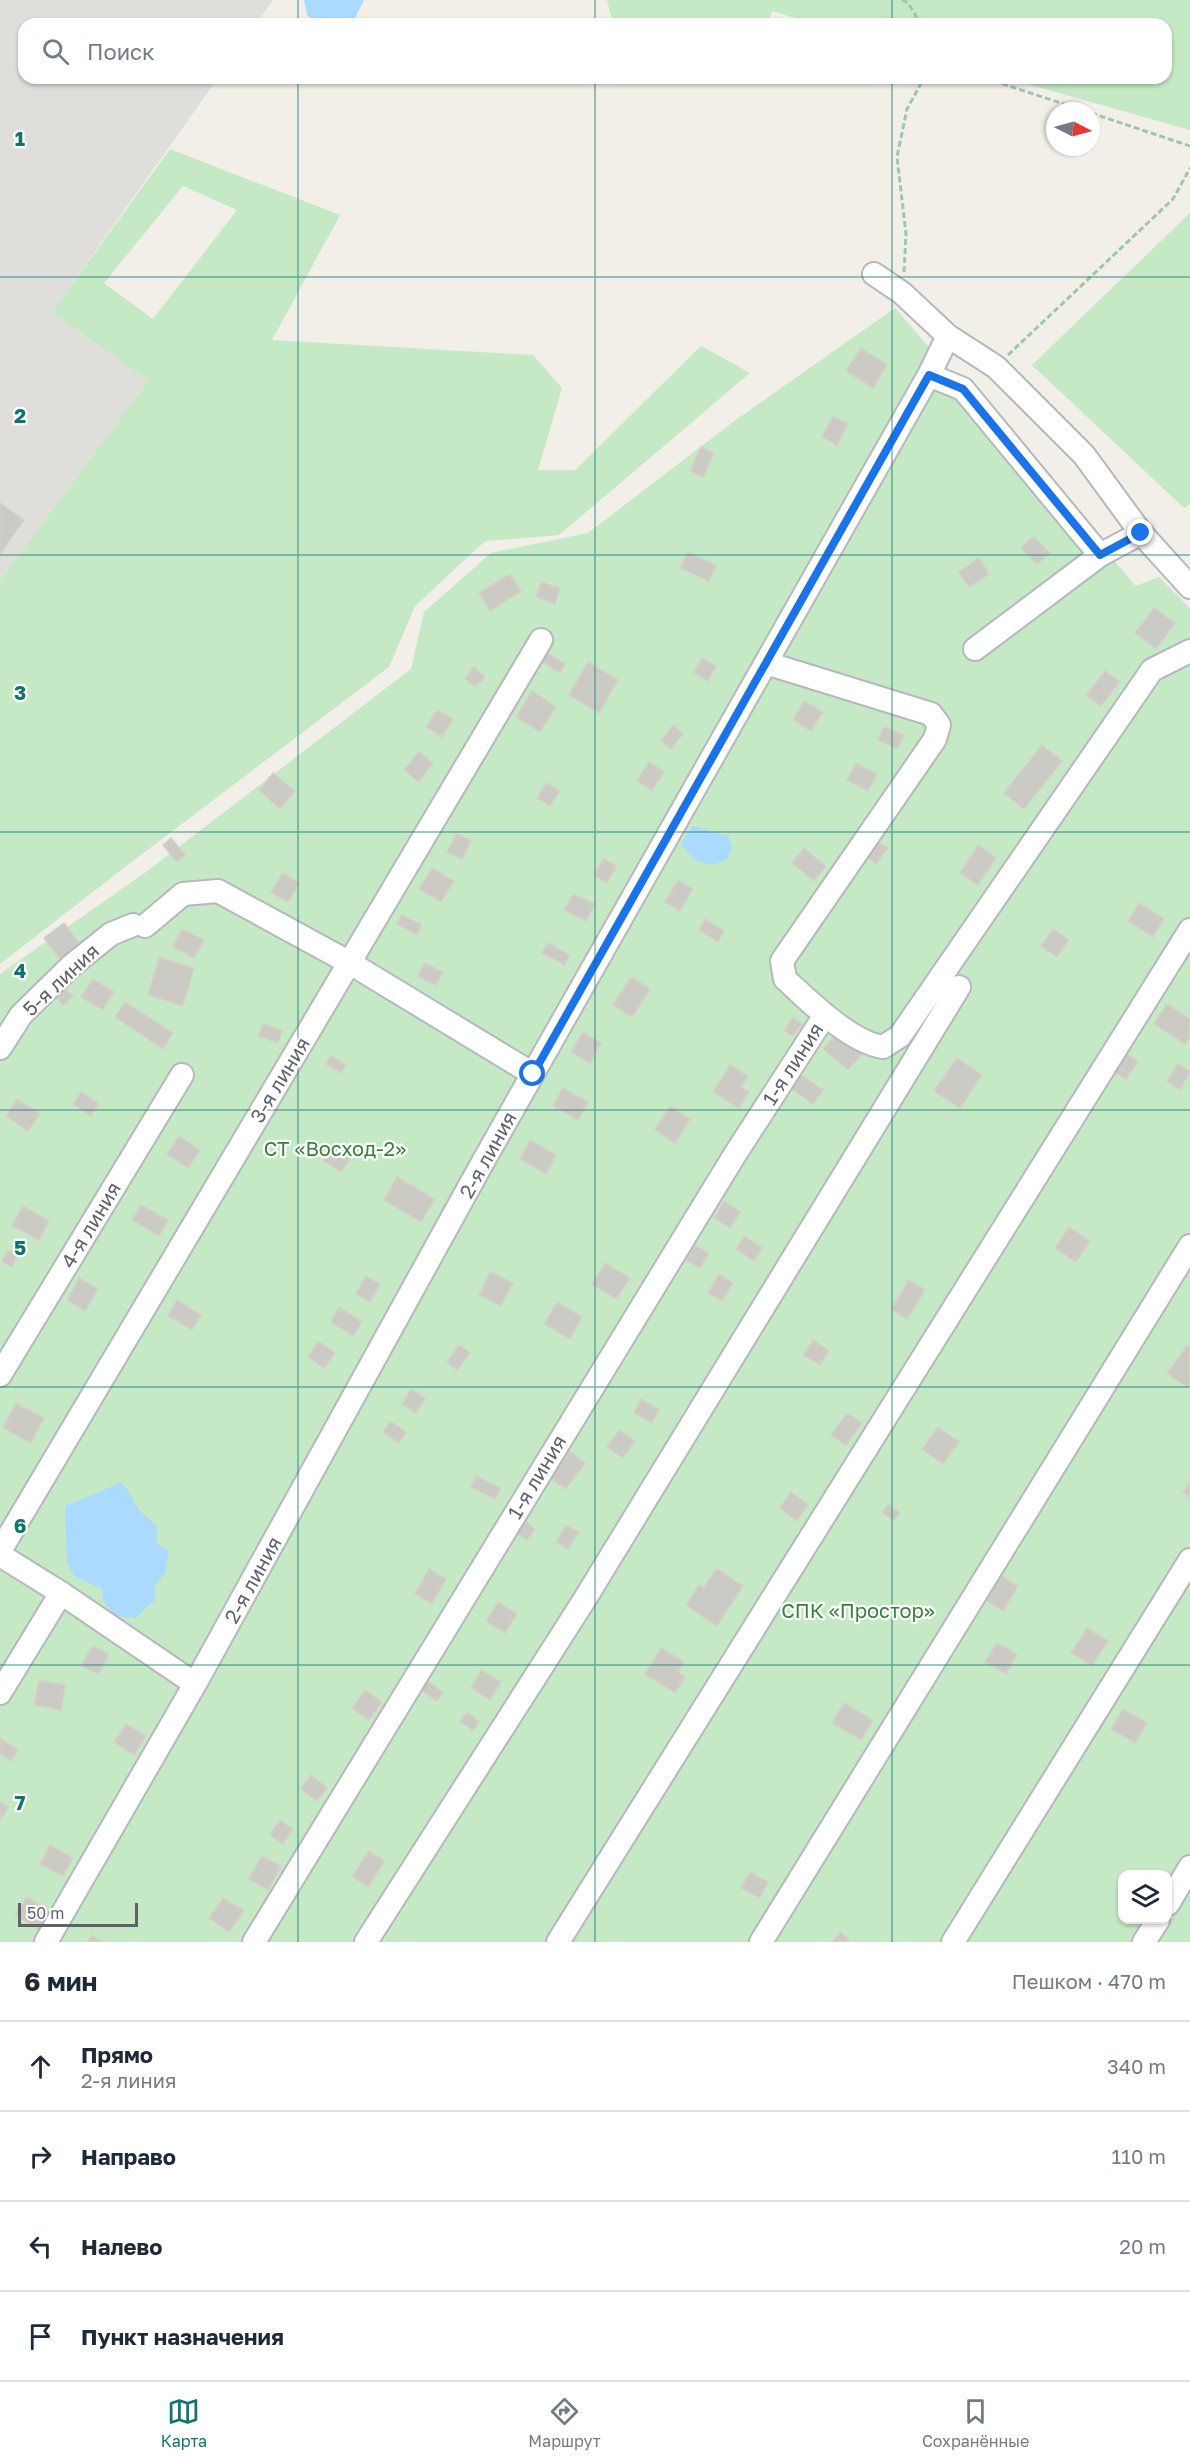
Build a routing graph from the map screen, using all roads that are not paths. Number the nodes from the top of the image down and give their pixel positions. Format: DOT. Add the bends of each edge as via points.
graph roads {
  1 [pos="874,273"];
  2 [pos="948,336"];
  3 [pos="929,375"];
  4 [pos="1141,533"];
  5 [pos="1100,555"];
  6 [pos="1190,587"];
  7 [pos="541,640"];
  8 [pos="975,649"];
  9 [pos="1190,651"];
  10 [pos="766,663"];
  11 [pos="1190,930"];
  12 [pos="350,963"];
  13 [pos="959,987"];
  14 [pos="825,1015"];
  15 [pos="0,1047"];
  16 [pos="533,1074"];
  17 [pos="182,1075"];
  18 [pos="1190,1246"];
  19 [pos="0,1375"];
  20 [pos="0,1553"];
  21 [pos="1190,1560"];
  22 [pos="62,1593"];
  23 [pos="195,1684"];
  24 [pos="0,1693"];
  25 [pos="1190,1868"];
  26 [pos="1172,1896"];
  27 [pos="1155,1924"];
  28 [pos="46,1942"];
  29 [pos="254,1942"];
  30 [pos="366,1942"];
  31 [pos="558,1942"];
  32 [pos="760,1942"];
  33 [pos="953,1942"];
  34 [pos="1144,1942"];
  1 -- 2 [label="street"];
  2 -- 3 [label="street, 2-я линия"];
  2 -- 4 [label="street" via="996,367 1084,455"];
  3 -- 5 [label="street" via="963,389"];
  3 -- 10 [label="street, 2-я линия"];
  4 -- 5 [label="street"];
  4 -- 6 [label="street"];
  5 -- 8 [label="street"];
  7 -- 12 [label="street, 3-я линия"];
  9 -- 14 [label="street" via="1152,669 900,1036 882,1047 870,1045"];
  10 -- 14 [label="street" via="931,714 939,725 935,739 782,961 784,979"];
  10 -- 16 [label="street, 2-я линия"];
  11 -- 31 [label="street"];
  12 -- 15 [label="street, 5-я линия" via="218,891 183,894 139,925 111,934 71,966 21,1015"];
  12 -- 16 [label="street, 5-я линия"];
  12 -- 20 [label="street, 3-я линия"];
  13 -- 30 [label="street" via="583,1602"];
  14 -- 29 [label="street, 1-я линия" via="734,1156"];
  16 -- 23 [label="street, 2-я линия"];
  17 -- 19 [label="street, 4-я линия"];
  18 -- 32 [label="street"];
  20 -- 22 [label="street"];
  21 -- 33 [label="street"];
  22 -- 23 [label="street"];
  22 -- 24 [label="street"];
  23 -- 28 [label="street, 2-я линия"];
  25 -- 26 [label="street"];
  27 -- 34 [label="street"];
}
